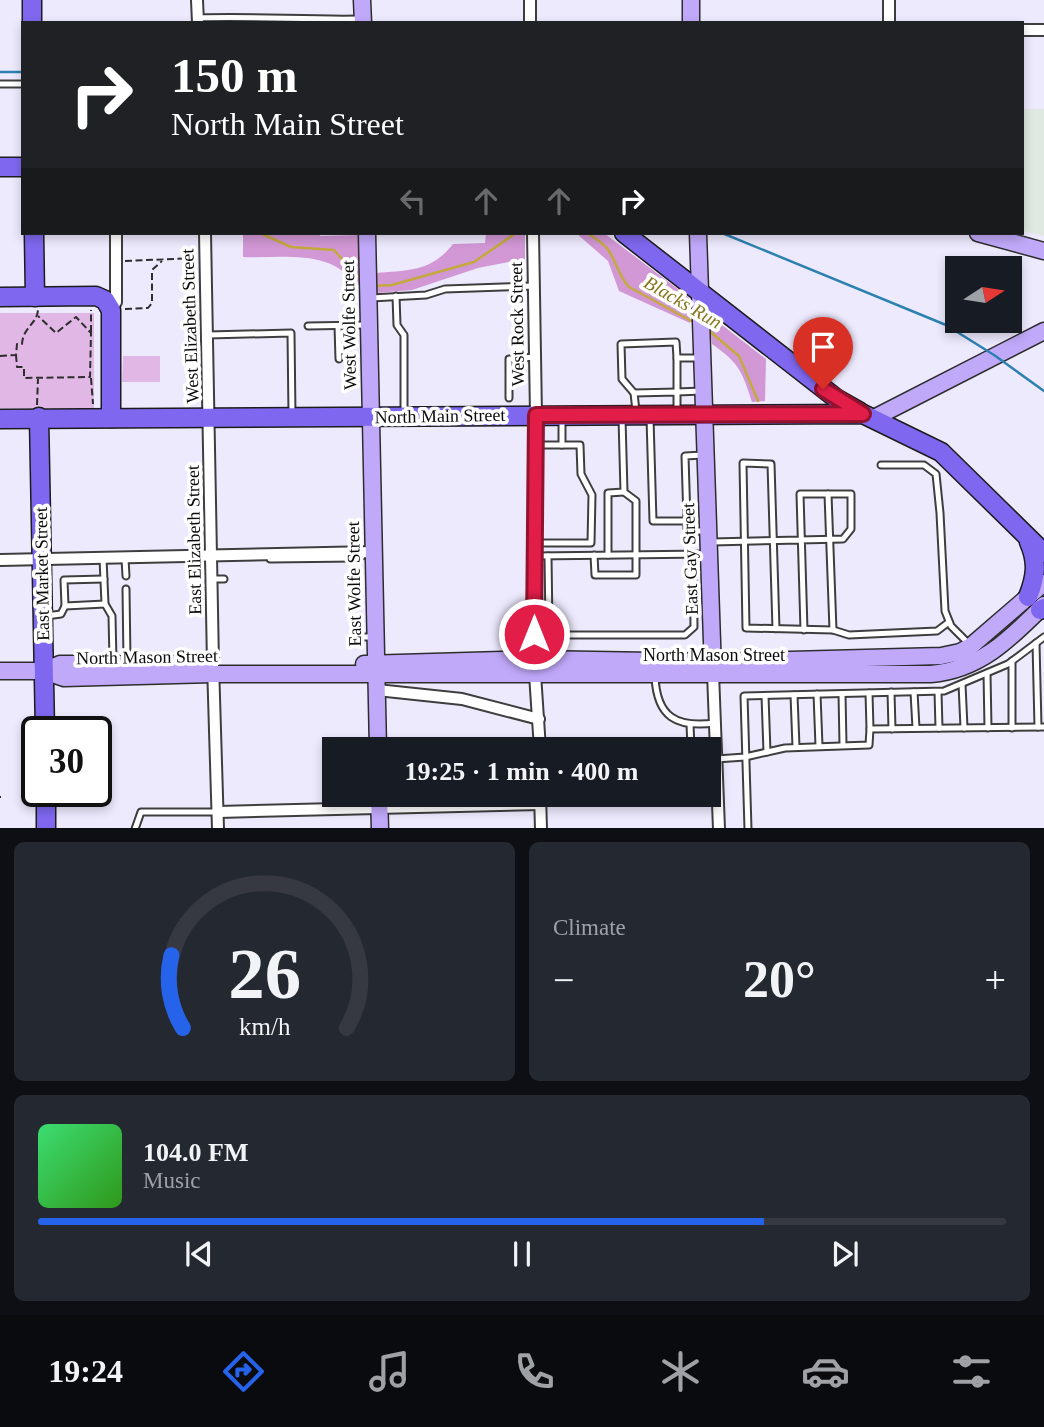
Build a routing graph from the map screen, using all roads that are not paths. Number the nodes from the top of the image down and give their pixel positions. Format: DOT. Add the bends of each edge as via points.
graph roads {
  1 [pos="32,0"];
  2 [pos="197,0"];
  3 [pos="362,0"];
  4 [pos="530,0"];
  5 [pos="691,0"];
  6 [pos="889,0"];
  7 [pos="198,20"];
  8 [pos="32,21"];
  9 [pos="363,21"];
  10 [pos="530,21"];
  11 [pos="691,21"];
  12 [pos="889,21"];
  13 [pos="1024,30"];
  14 [pos="1044,30"];
  15 [pos="0,84"];
  16 [pos="21,85"];
  17 [pos="0,167"];
  18 [pos="21,167"];
  19 [pos="34,235"];
  20 [pos="116,235"];
  21 [pos="205,235"];
  22 [pos="367,235"];
  23 [pos="533,235"];
  24 [pos="627,235"];
  25 [pos="698,235"];
  26 [pos="985,235"];
  27 [pos="1044,251"];
  28 [pos="534,286"];
  29 [pos="699,292"];
  30 [pos="368,293"];
  31 [pos="396,296"];
  32 [pos="0,297"];
  33 [pos="36,297"];
  34 [pos="116,310"];
  35 [pos="369,325"];
  36 [pos="308,326"];
  37 [pos="338,326"];
  38 [pos="1044,331"];
  39 [pos="208,335"];
  40 [pos="536,357"];
  41 [pos="677,358"];
  42 [pos="703,358"];
  43 [pos="340,359"];
  44 [pos="705,391"];
  45 [pos="677,392"];
  46 [pos="634,393"];
  47 [pos="509,398"];
  48 [pos="636,414"];
  49 [pos="677,414"];
  50 [pos="705,414"];
  51 [pos="536,415"];
  52 [pos="562,415"];
  53 [pos="868,416"];
  54 [pos="38,417"];
  55 [pos="370,417"];
  56 [pos="404,417"];
  57 [pos="111,418"];
  58 [pos="209,418"];
  59 [pos="292,418"];
  60 [pos="0,419"];
  61 [pos="536,445"];
  62 [pos="562,445"];
  63 [pos="707,455"];
  64 [pos="881,465"];
  65 [pos="624,492"];
  66 [pos="828,494"];
  67 [pos="687,521"];
  68 [pos="1026,535"];
  69 [pos="830,539"];
  70 [pos="802,540"];
  71 [pos="745,541"];
  72 [pos="774,541"];
  73 [pos="710,542"];
  74 [pos="535,543"];
  75 [pos="373,552"];
  76 [pos="1044,553"];
  77 [pos="693,554"];
  78 [pos="217,555"];
  79 [pos="594,555"];
  80 [pos="608,555"];
  81 [pos="636,555"];
  82 [pos="534,556"];
  83 [pos="548,556"];
  84 [pos="103,557"];
  85 [pos="0,559"];
  86 [pos="41,559"];
  87 [pos="125,562"];
  88 [pos="127,576"];
  89 [pos="104,579"];
  90 [pos="212,579"];
  91 [pos="224,579"];
  92 [pos="1044,583"];
  93 [pos="128,589"];
  94 [pos="104,604"];
  95 [pos="1039,605"];
  96 [pos="65,606"];
  97 [pos="43,616"];
  98 [pos="949,622"];
  99 [pos="776,629"];
  100 [pos="804,630"];
  101 [pos="833,630"];
  102 [pos="1044,636"];
  103 [pos="1036,643"];
  104 [pos="971,646"];
  105 [pos="1012,661"];
  106 [pos="120,664"];
  107 [pos="535,667"];
  108 [pos="713,668"];
  109 [pos="213,669"];
  110 [pos="0,671"];
  111 [pos="44,671"];
  112 [pos="987,673"];
  113 [pos="654,674"];
  114 [pos="376,676"];
  115 [pos="962,684"];
  116 [pos="891,692"];
  117 [pos="914,692"];
  118 [pos="938,692"];
  119 [pos="869,693"];
  120 [pos="817,694"];
  121 [pos="842,694"];
  122 [pos="794,695"];
  123 [pos="765,696"];
  124 [pos="45,716"];
  125 [pos="539,719"];
  126 [pos="715,723"];
  127 [pos="690,724"];
  128 [pos="1013,727"];
  129 [pos="1041,727"];
  130 [pos="916,728"];
  131 [pos="939,728"];
  132 [pos="964,728"];
  133 [pos="988,728"];
  134 [pos="870,729"];
  135 [pos="892,729"];
  136 [pos="378,737"];
  137 [pos="540,737"];
  138 [pos="691,737"];
  139 [pos="715,737"];
  140 [pos="843,745"];
  141 [pos="818,746"];
  142 [pos="796,747"];
  143 [pos="767,752"];
  144 [pos="745,757"];
  145 [pos="721,758"];
  146 [pos="322,805"];
  147 [pos="46,807"];
  148 [pos="379,807"];
  149 [pos="540,807"];
  150 [pos="718,807"];
  151 [pos="218,812"];
  152 [pos="46,828"];
  153 [pos="135,828"];
  154 [pos="218,828"];
  155 [pos="380,828"];
  156 [pos="541,828"];
  157 [pos="719,828"];
  158 [pos="748,828"];
  1 -- 8 [label="main road"];
  2 -- 7 [label="street"];
  3 -- 9 [label="main road"];
  4 -- 10 [label="street"];
  5 -- 11 [label="main road"];
  6 -- 12 [label="street"];
  7 -- 9 [label="lane" via="251,16"];
  13 -- 14 [label="street"];
  15 -- 16 [label="lane"];
  17 -- 18 [label="main road"];
  19 -- 33 [label="main road"];
  20 -- 34 [label="street"];
  21 -- 39 [label="street, West Elizabeth Street"];
  22 -- 30 [label="main road, West Wolfe Street"];
  23 -- 28 [label="street, West Rock Street"];
  24 -- 29 [label="main road"];
  25 -- 29 [label="main road, East Gay Street"];
  26 -- 27 [label="main road"];
  28 -- 31 [label="lane"];
  28 -- 40 [label="street, West Rock Street"];
  29 -- 42 [label="main road, East Gay Street"];
  29 -- 53 [label="main road" via="836,399"];
  30 -- 31 [label="lane"];
  30 -- 35 [label="main road, West Wolfe Street"];
  31 -- 56 [label="lane" via="397,325 404,335"];
  32 -- 33 [label="main road"];
  33 -- 34 [label="main road" via="92,296"];
  34 -- 57 [label="main road"];
  35 -- 37 [label="lane"];
  35 -- 55 [label="main road, West Wolfe Street"];
  36 -- 37 [label="lane"];
  37 -- 43 [label="lane"];
  38 -- 53 [label="main road"];
  39 -- 58 [label="street, West Elizabeth Street"];
  39 -- 59 [label="lane" via="291,333"];
  40 -- 47 [label="lane" via="509,359"];
  40 -- 51 [label="street, West Rock Street"];
  41 -- 42 [label="lane"];
  41 -- 45 [label="lane"];
  41 -- 46 [label="lane" via="676,342 621,344 622,379"];
  42 -- 44 [label="main road, East Gay Street"];
  44 -- 45 [label="lane"];
  44 -- 50 [label="main road, East Gay Street"];
  45 -- 46 [label="lane"];
  45 -- 49 [label="lane"];
  46 -- 48 [label="lane"];
  48 -- 49 [label="main road, North Main Street"];
  48 -- 52 [label="main road, North Main Street"];
  48 -- 65 [label="lane"];
  48 -- 67 [label="lane" via="653,522"];
  49 -- 50 [label="main road, North Main Street"];
  50 -- 53 [label="main road, North Main Street"];
  50 -- 63 [label="main road, East Gay Street"];
  51 -- 52 [label="main road, North Main Street"];
  51 -- 56 [label="main road, North Main Street"];
  51 -- 61 [label="street, West Rock Street"];
  52 -- 62 [label="lane"];
  53 -- 68 [label="main road, North Main Street" via="941,452"];
  54 -- 57 [label="main road, North Main Street"];
  54 -- 60 [label="main road, North Main Street"];
  54 -- 86 [label="main road, East Market Street"];
  55 -- 56 [label="main road, North Main Street"];
  55 -- 59 [label="main road, North Main Street"];
  55 -- 75 [label="main road, East Wolfe Street"];
  57 -- 58 [label="main road, North Main Street"];
  58 -- 59 [label="main road, North Main Street"];
  58 -- 78 [label="street, East Elizabeth Street"];
  61 -- 62 [label="lane"];
  61 -- 74 [label="street, West Rock Street"];
  62 -- 74 [label="lane" via="580,445 581,474 592,495 591,543"];
  63 -- 67 [label="lane" via="685,456"];
  63 -- 73 [label="main road, East Gay Street"];
  64 -- 98 [label="lane" via="923,466 936,474"];
  65 -- 80 [label="lane" via="608,493"];
  65 -- 81 [label="lane" via="636,500"];
  66 -- 69 [label="lane"];
  66 -- 69 [label="lane" via="850,494 850,531 843,539"];
  66 -- 70 [label="lane" via="800,494"];
  67 -- 73 [label="lane" via="687,531"];
  68 -- 76 [label="main road, North Main Street"];
  68 -- 95 [label="main road" via="1036,563"];
  69 -- 70 [label="lane"];
  69 -- 101 [label="lane"];
  70 -- 72 [label="lane"];
  70 -- 100 [label="lane"];
  71 -- 72 [label="lane"];
  71 -- 72 [label="lane" via="743,463 771,464"];
  71 -- 73 [label="lane"];
  71 -- 99 [label="lane" via="746,628"];
  72 -- 99 [label="lane"];
  73 -- 77 [label="lane"];
  73 -- 108 [label="main road, East Gay Street"];
  74 -- 82 [label="street, West Rock Street"];
  75 -- 78 [label="street"];
  75 -- 114 [label="main road, East Wolfe Street" via="367,575 369,637"];
  77 -- 81 [label="lane"];
  77 -- 83 [label="lane" via="694,627 685,635 555,635 549,627"];
  78 -- 87 [label="street"];
  78 -- 90 [label="street, East Elizabeth Street"];
  79 -- 80 [label="lane"];
  79 -- 81 [label="lane" via="595,575 636,575"];
  79 -- 83 [label="lane"];
  80 -- 81 [label="lane"];
  82 -- 83 [label="lane"];
  82 -- 107 [label="street, West Rock Street"];
  84 -- 86 [label="street"];
  84 -- 87 [label="street"];
  84 -- 89 [label="lane"];
  85 -- 86 [label="street"];
  86 -- 97 [label="main road, East Market Street"];
  87 -- 88 [label="lane"];
  89 -- 94 [label="lane"];
  89 -- 96 [label="lane" via="64,580"];
  90 -- 91 [label="lane"];
  90 -- 109 [label="street, East Elizabeth Street" via="218,607"];
  92 -- 95 [label="main road, North Mason Street"];
  93 -- 106 [label="lane"];
  94 -- 96 [label="lane"];
  94 -- 106 [label="lane" via="112,616"];
  95 -- 104 [label="main road, North Mason Street"];
  95 -- 108 [label="main road, North Mason Street" via="1015,634 990,654 940,673"];
  96 -- 97 [label="lane" via="61,614"];
  97 -- 111 [label="main road, East Market Street"];
  98 -- 101 [label="lane" via="937,632 849,635"];
  98 -- 104 [label="lane"];
  99 -- 100 [label="lane"];
  100 -- 101 [label="lane"];
  102 -- 103 [label="lane"];
  103 -- 105 [label="lane"];
  103 -- 129 [label="lane"];
  104 -- 108 [label="main road, North Mason Street" via="941,656"];
  105 -- 112 [label="lane"];
  105 -- 128 [label="lane"];
  106 -- 109 [label="main road, North Mason Street"];
  106 -- 111 [label="main road, North Mason Street" via="60,664"];
  107 -- 108 [label="main road, North Mason Street"];
  107 -- 113 [label="main road, North Mason Street"];
  107 -- 114 [label="main road, North Mason Street"];
  107 -- 125 [label="street, West Rock Street"];
  108 -- 113 [label="main road, North Mason Street"];
  108 -- 126 [label="street, East Gay Street"];
  109 -- 111 [label="main road, North Mason Street" via="64,678"];
  109 -- 114 [label="main road, North Mason Street"];
  109 -- 151 [label="street, East Elizabeth Street"];
  110 -- 111 [label="main road"];
  111 -- 124 [label="main road, East Market Street"];
  112 -- 115 [label="lane"];
  112 -- 133 [label="lane"];
  113 -- 127 [label="lane" via="661,708 677,721"];
  114 -- 125 [label="street, North Mason Street"];
  114 -- 136 [label="main road, East Wolfe Street"];
  115 -- 118 [label="lane"];
  115 -- 132 [label="lane"];
  116 -- 117 [label="lane"];
  116 -- 119 [label="lane"];
  116 -- 135 [label="lane"];
  117 -- 118 [label="lane"];
  117 -- 130 [label="lane"];
  118 -- 131 [label="lane"];
  119 -- 121 [label="lane"];
  119 -- 134 [label="lane"];
  120 -- 121 [label="lane"];
  120 -- 122 [label="lane"];
  120 -- 141 [label="lane"];
  121 -- 140 [label="lane"];
  122 -- 123 [label="lane"];
  122 -- 142 [label="lane"];
  123 -- 143 [label="lane"];
  123 -- 144 [label="lane" via="744,696"];
  125 -- 137 [label="street, West Rock Street"];
  126 -- 127 [label="lane"];
  126 -- 139 [label="street, East Gay Street"];
  127 -- 138 [label="lane"];
  128 -- 129 [label="lane"];
  128 -- 133 [label="lane"];
  130 -- 131 [label="lane"];
  130 -- 135 [label="lane"];
  131 -- 132 [label="lane"];
  132 -- 133 [label="lane"];
  134 -- 135 [label="lane"];
  134 -- 140 [label="lane" via="869,745"];
  140 -- 141 [label="lane"];
  141 -- 142 [label="lane"];
  142 -- 143 [label="lane"];
  143 -- 144 [label="lane"];
  144 -- 145 [label="lane"];
  144 -- 158 [label="lane"];
  146 -- 151 [label="street"];
  147 -- 152 [label="main road"];
  148 -- 155 [label="main road"];
  149 -- 156 [label="street"];
  150 -- 157 [label="street, East Gay Street"];
  151 -- 153 [label="lane" via="141,811"];
  151 -- 154 [label="street, East Elizabeth Street"];
}
